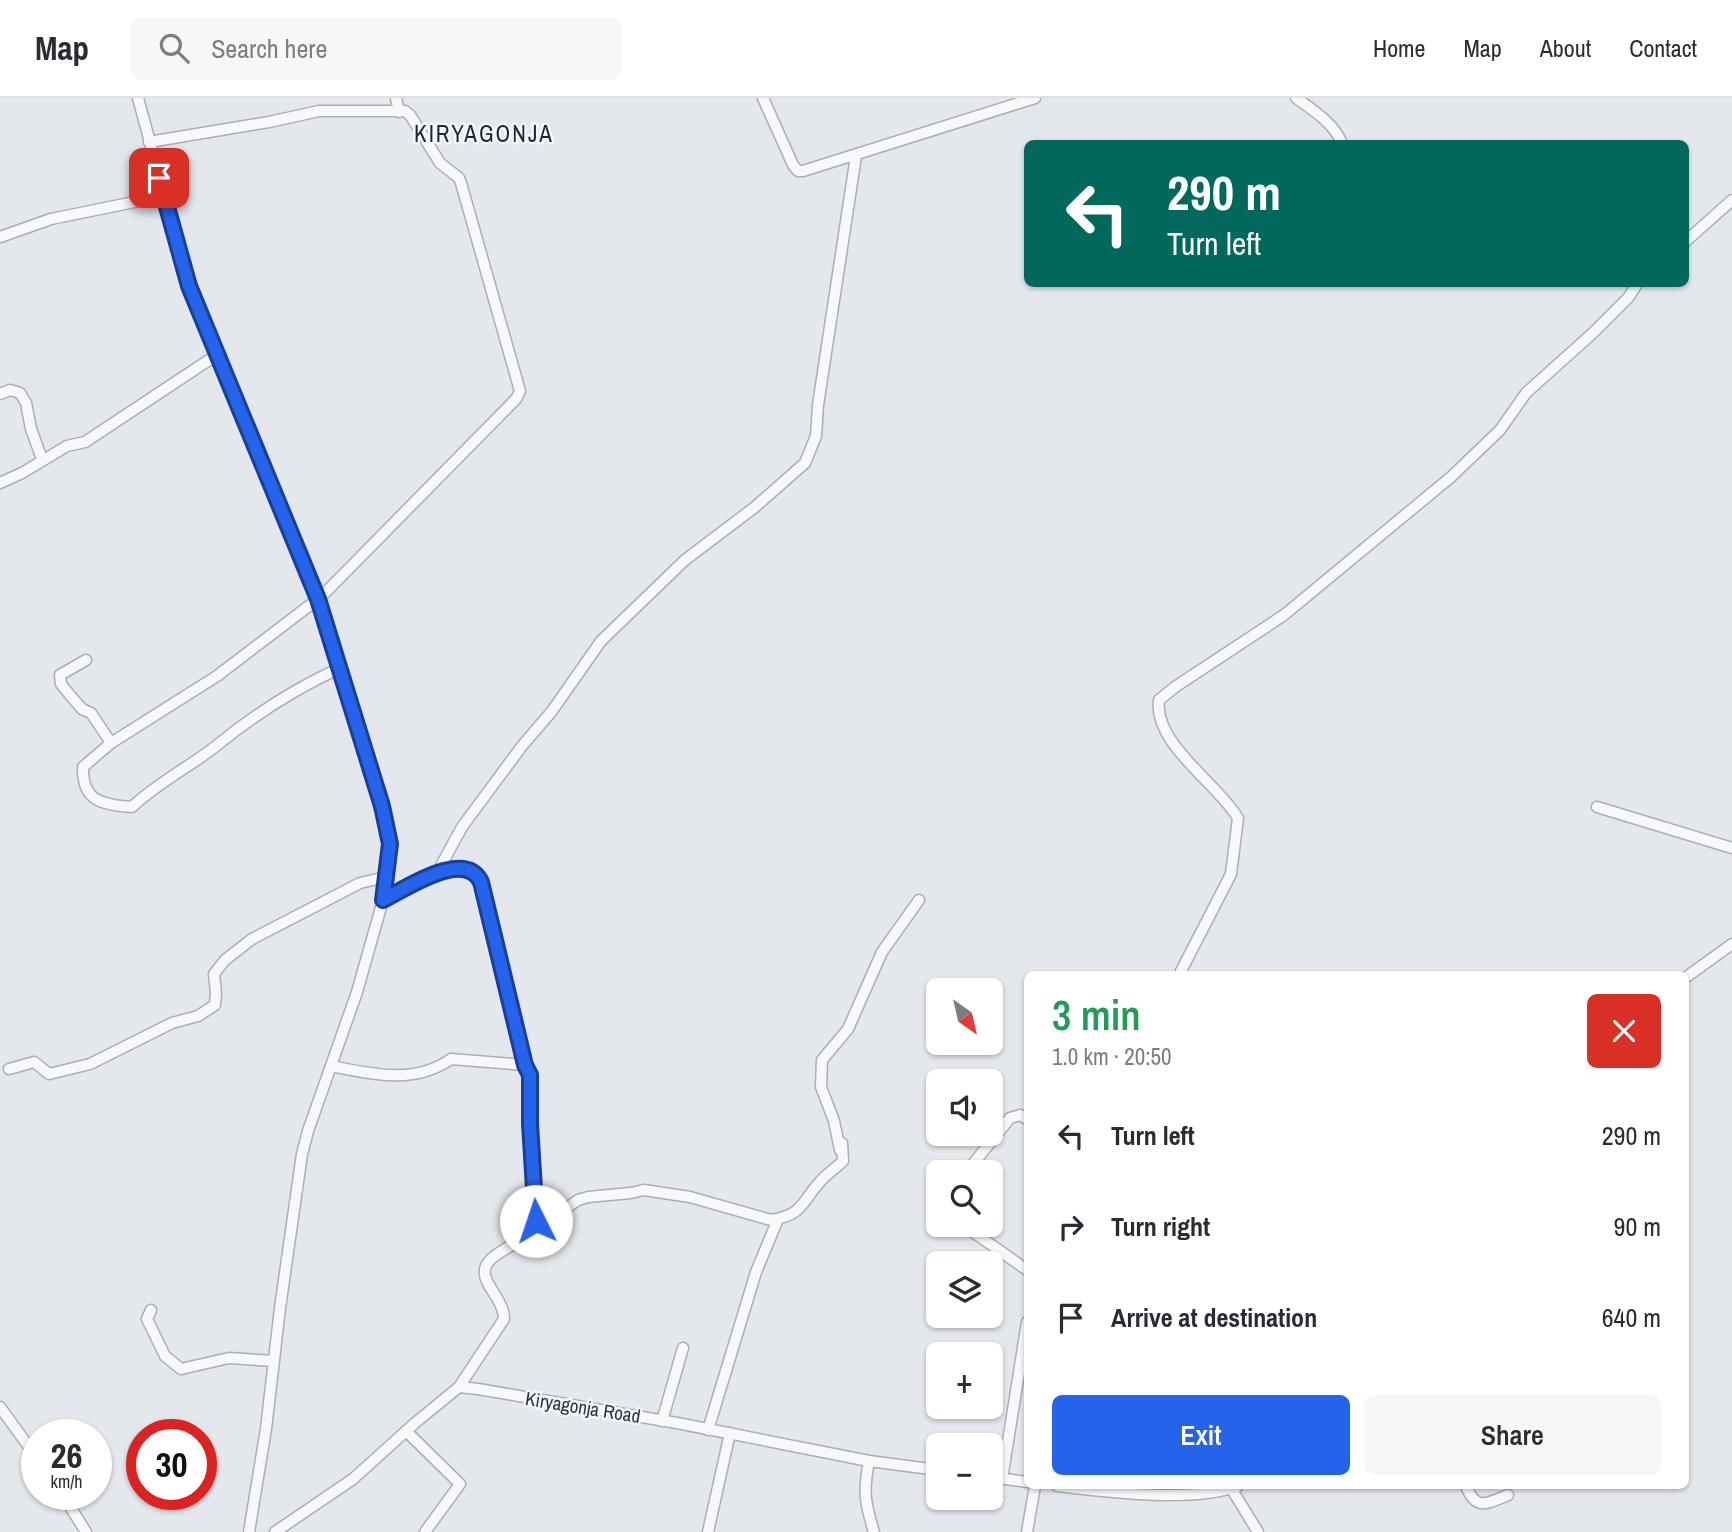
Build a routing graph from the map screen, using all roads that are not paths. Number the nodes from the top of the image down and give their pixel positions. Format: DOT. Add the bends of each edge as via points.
graph roads {
  1 [pos="138,98"];
  2 [pos="396,98"];
  3 [pos="763,98"];
  4 [pos="1035,98"];
  5 [pos="1296,98"];
  6 [pos="399,112"];
  7 [pos="1340,140"];
  8 [pos="149,142"];
  9 [pos="856,156"];
  10 [pos="164,196"];
  11 [pos="1732,200"];
  12 [pos="0,237"];
  13 [pos="1689,238"];
  14 [pos="1635,287"];
  15 [pos="220,359"];
  16 [pos="0,394"];
  17 [pos="42,459"];
  18 [pos="0,483"];
  19 [pos="318,599"];
  20 [pos="86,660"];
  21 [pos="340,668"];
  22 [pos="111,743"];
  23 [pos="1597,807"];
  24 [pos="1732,848"];
  25 [pos="436,873"];
  26 [pos="386,877"];
  27 [pos="383,900"];
  28 [pos="919,900"];
  29 [pos="1732,944"];
  30 [pos="1181,971"];
  31 [pos="1689,975"];
  32 [pos="525,1065"];
  33 [pos="331,1066"];
  34 [pos="9,1069"];
  35 [pos="1024,1117"];
  36 [pos="842,1143"];
  37 [pos="976,1160"];
  38 [pos="843,1161"];
  39 [pos="778,1219"];
  40 [pos="529,1234"];
  41 [pos="980,1237"];
  42 [pos="1024,1268"];
  43 [pos="151,1310"];
  44 [pos="1024,1341"];
  45 [pos="683,1348"];
  46 [pos="274,1360"];
  47 [pos="459,1387"];
  48 [pos="0,1406"];
  49 [pos="662,1420"];
  50 [pos="708,1430"];
  51 [pos="406,1431"];
  52 [pos="730,1433"];
  53 [pos="21,1436"];
  54 [pos="869,1461"];
  55 [pos="926,1468"];
  56 [pos="1003,1473"];
  57 [pos="1003,1479"];
  58 [pos="1024,1482"];
  59 [pos="1034,1489"];
  60 [pos="1086,1489"];
  61 [pos="1227,1489"];
  62 [pos="1236,1489"];
  63 [pos="1467,1489"];
  64 [pos="1508,1495"];
  65 [pos="72,1510"];
  66 [pos="86,1532"];
  67 [pos="249,1532"];
  68 [pos="275,1532"];
  69 [pos="425,1532"];
  70 [pos="708,1532"];
  71 [pos="874,1532"];
  72 [pos="1027,1532"];
  73 [pos="1258,1532"];
  1 -- 8 [label="street"];
  2 -- 6 [label="street"];
  3 -- 9 [label="street" via="798,171"];
  4 -- 9 [label="street"];
  5 -- 7 [label="street" via="1316,112"];
  6 -- 8 [label="street" via="319,111"];
  6 -- 19 [label="street" via="410,115 440,163 459,178 520,391"];
  8 -- 10 [label="street"];
  9 -- 25 [label="street" via="816,436 805,463 685,560 601,641 462,827"];
  10 -- 12 [label="street" via="51,219"];
  10 -- 15 [label="street" via="189,286"];
  11 -- 13 [label="street"];
  14 -- 30 [label="street" via="1526,393 1500,430 1451,477 1284,615 1159,700 1165,733 1238,818 1231,874"];
  15 -- 17 [label="street" via="209,360 85,442"];
  15 -- 19 [label="street"];
  16 -- 17 [label="street" via="20,393"];
  17 -- 18 [label="street"];
  19 -- 21 [label="street"];
  19 -- 22 [label="street" via="217,676"];
  20 -- 22 [label="street" via="60,675 61,684 91,713"];
  21 -- 22 [label="street" via="257,714 132,807 94,799 85,788 83,767"];
  21 -- 26 [label="street" via="382,806 390,844"];
  23 -- 24 [label="street"];
  25 -- 27 [label="street"];
  25 -- 32 [label="street" via="461,868 477,874 481,882"];
  26 -- 27 [label="street"];
  26 -- 34 [label="street" via="360,883 252,939 214,974 215,1005 198,1016 172,1023 90,1064 49,1074 34,1062"];
  27 -- 33 [label="street"];
  28 -- 38 [label="street" via="882,952 848,1029 822,1060 821,1087"];
  29 -- 31 [label="street"];
  32 -- 33 [label="street" via="450,1059 424,1072 382,1076"];
  32 -- 40 [label="street" via="530,1075 536,1221"];
  33 -- 46 [label="street" via="302,1154"];
  35 -- 37 [label="street" via="1010,1118"];
  36 -- 38 [label="street"];
  38 -- 39 [label="street" via="800,1209"];
  39 -- 40 [label="street" via="654,1189 578,1200 544,1232"];
  39 -- 50 [label="street" via="756,1272"];
  40 -- 47 [label="street" via="485,1266 486,1280 504,1319"];
  41 -- 42 [label="street"];
  43 -- 46 [label="street" via="147,1319 165,1356 181,1369 229,1357"];
  44 -- 56 [label="street"];
  45 -- 49 [label="street"];
  46 -- 67 [label="street"];
  47 -- 49 [label="street, Kiryagonja Road"];
  47 -- 51 [label="street"];
  48 -- 53 [label="street"];
  49 -- 50 [label="street, Kiryagonja Road"];
  50 -- 52 [label="street, Kiryagonja Road"];
  51 -- 68 [label="street" via="347,1483"];
  51 -- 69 [label="street" via="460,1484"];
  52 -- 54 [label="street, Kiryagonja Road"];
  52 -- 70 [label="street"];
  54 -- 55 [label="street, Kiryagonja Road"];
  54 -- 71 [label="street" via="864,1485"];
  57 -- 58 [label="street"];
  59 -- 72 [label="street"];
  60 -- 61 [label="street" via="1161,1494"];
  62 -- 73 [label="street"];
  63 -- 64 [label="street" via="1477,1503"];
  65 -- 66 [label="street"];
}
